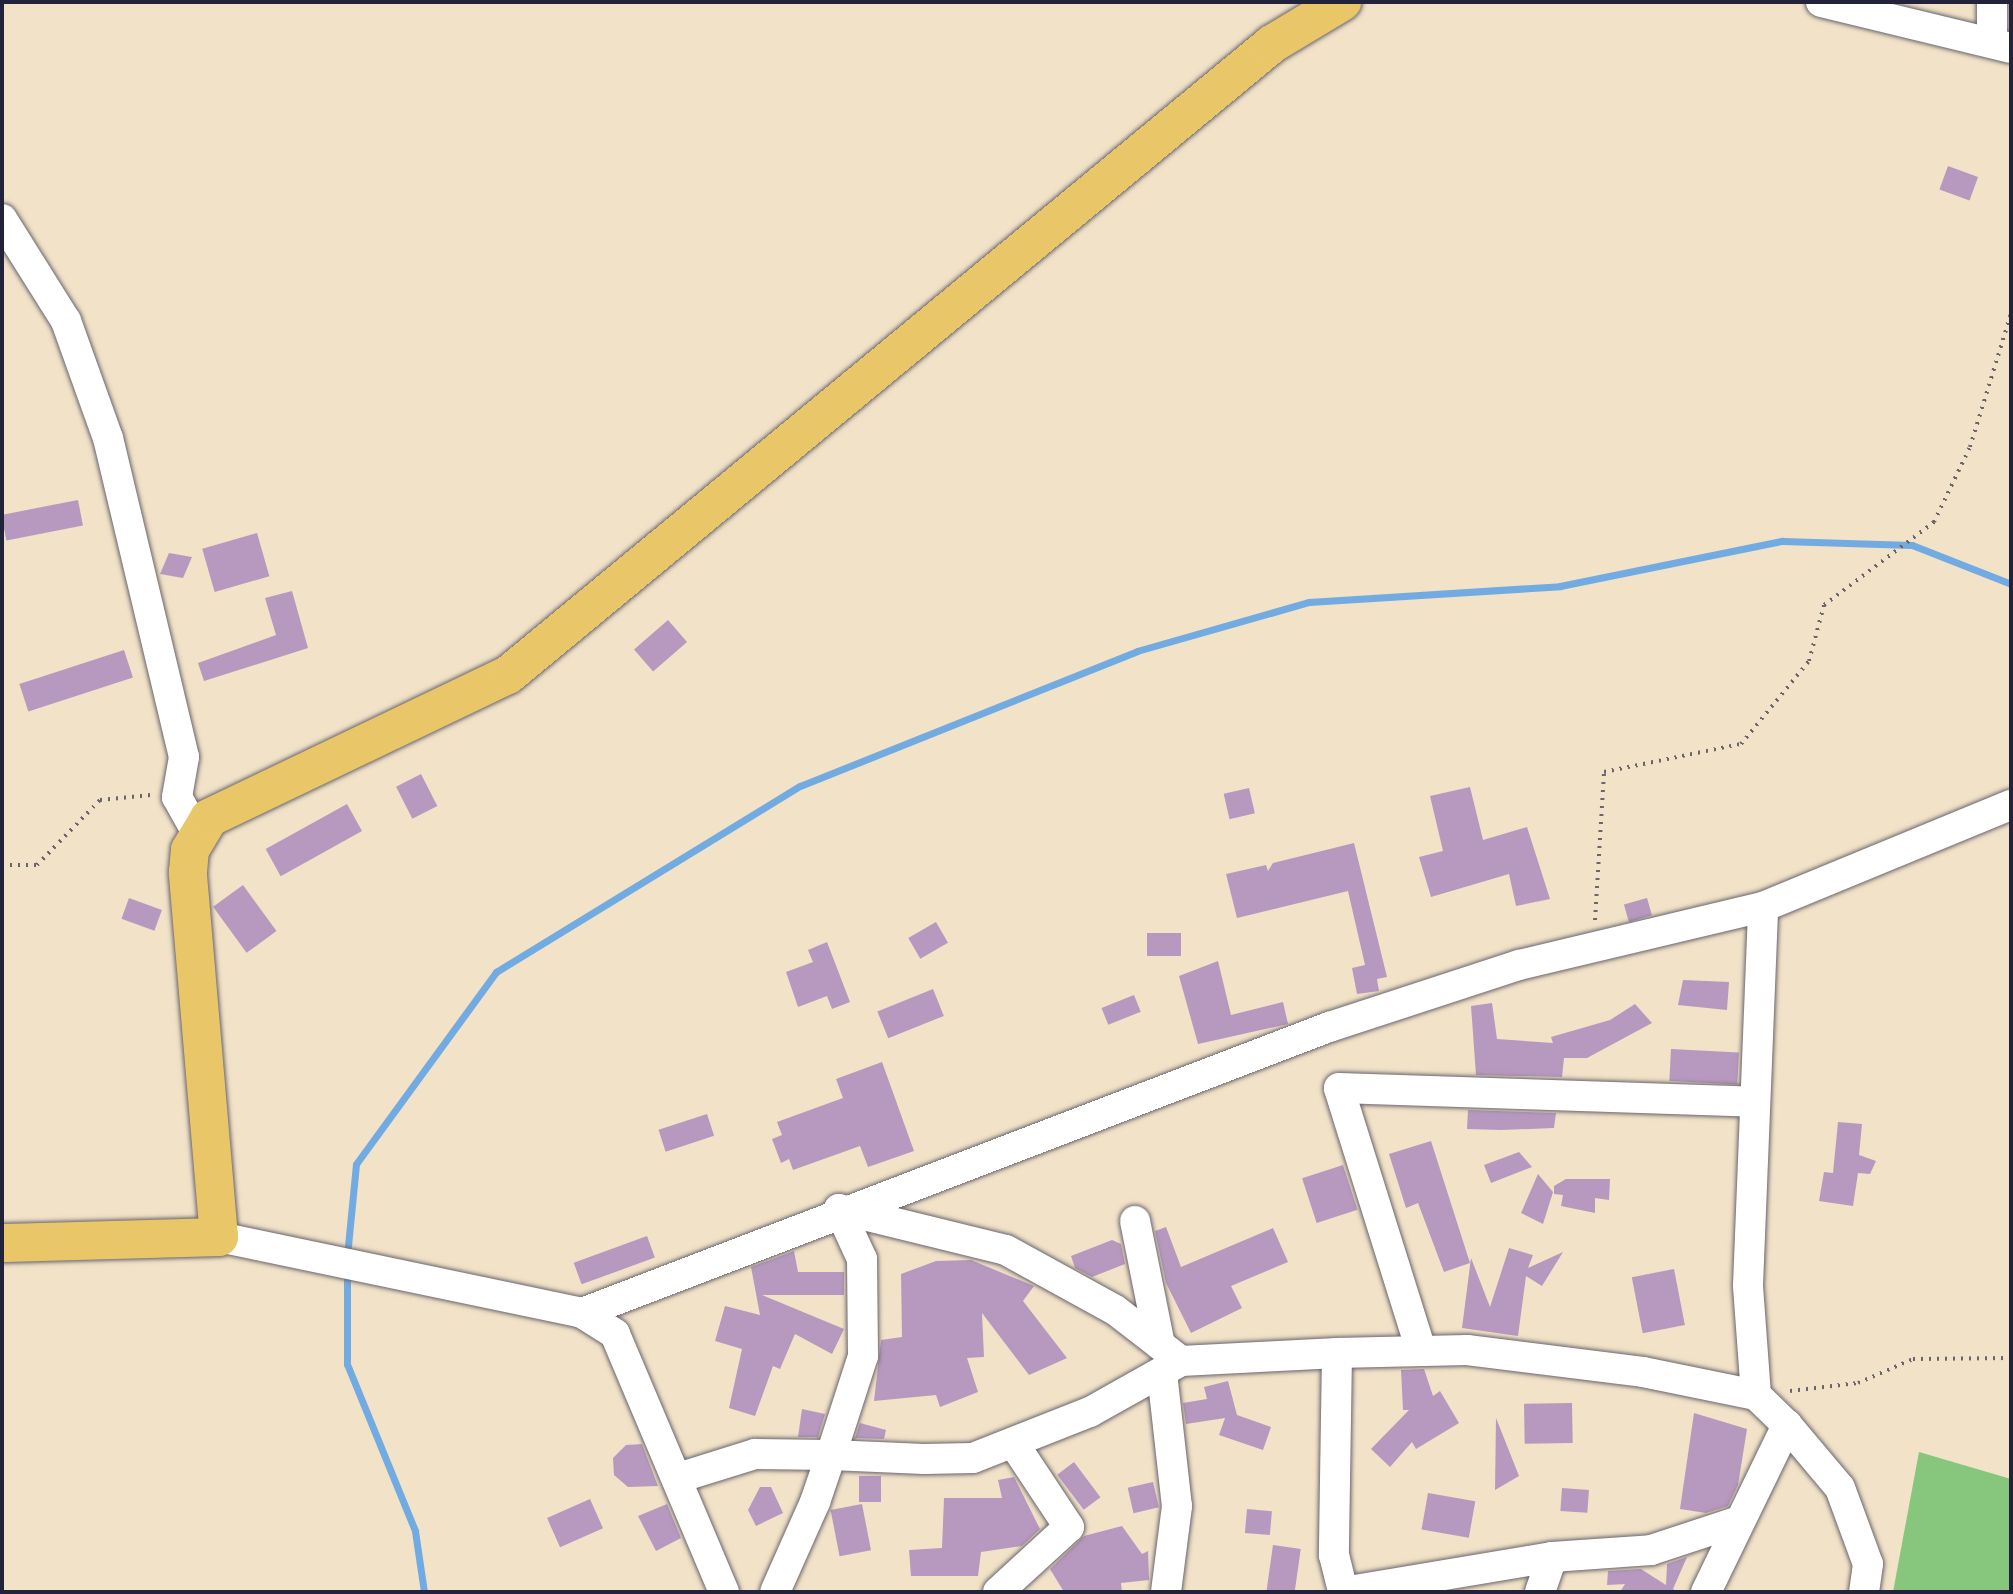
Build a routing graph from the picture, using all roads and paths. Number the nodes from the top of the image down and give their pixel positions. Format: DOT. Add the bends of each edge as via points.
graph roads {
  1 [pos="1342,2"];
  2 [pos="1821,2"];
  3 [pos="1992,2"];
  4 [pos="2002,45"];
  5 [pos="2,219"];
  6 [pos="2011,314"];
  7 [pos="177,797"];
  8 [pos="2011,805"];
  9 [pos="197,833"];
  10 [pos="2,865"];
  11 [pos="1763,907"];
  12 [pos="1594,947"];
  13 [pos="1755,1102"];
  14 [pos="839,1209"];
  15 [pos="1135,1221"];
  16 [pos="219,1237"];
  17 [pos="2,1243"];
  18 [pos="582,1313"];
  19 [pos="1420,1347"];
  20 [pos="1337,1353"];
  21 [pos="2011,1358"];
  22 [pos="1168,1360"];
  23 [pos="1756,1395"];
  24 [pos="1787,1425"];
  25 [pos="1016,1447"];
  26 [pos="831,1455"];
  27 [pos="678,1478"];
  28 [pos="1739,1521"];
  29 [pos="1552,1557"];
  30 [pos="724,1592"];
  31 [pos="775,1592"];
  32 [pos="998,1592"];
  33 [pos="1166,1592"];
  34 [pos="1343,1592"];
  35 [pos="1540,1592"];
  36 [pos="1706,1592"];
  37 [pos="1864,1592"];
  1 -- 9 [label="main road" via="1272,44 508,675 229,803"];
  2 -- 4 [label="street"];
  3 -- 4 [label="street"];
  5 -- 7 [label="street" via="66,321 108,438 184,757"];
  6 -- 12 [label="path" via="1970,447 1934,522 1824,605 1809,661 1741,744 1604,772"];
  7 -- 9 [label="street"];
  7 -- 10 [label="path" via="100,800 37,865"];
  8 -- 11 [label="street"];
  9 -- 16 [label="main road" via="190,905"];
  11 -- 12 [label="street"];
  11 -- 13 [label="street"];
  12 -- 14 [label="street" via="1329,1027"];
  13 -- 19 [label="street" via="1339,1088"];
  13 -- 23 [label="street" via="1748,1285"];
  14 -- 18 [label="street"];
  14 -- 22 [label="street" via="1006,1250 1115,1310"];
  14 -- 26 [label="street" via="862,1259 863,1356"];
  15 -- 22 [label="street"];
  16 -- 17 [label="main road"];
  16 -- 18 [label="street"];
  18 -- 27 [label="street" via="615,1334"];
  19 -- 20 [label="street"];
  19 -- 23 [label="street" via="1643,1372"];
  20 -- 22 [label="street"];
  20 -- 34 [label="street" via="1334,1555"];
  21 -- 23 [label="path" via="1913,1359 1858,1383"];
  22 -- 25 [label="street"];
  22 -- 33 [label="street" via="1177,1506"];
  23 -- 24 [label="street"];
  24 -- 28 [label="street"];
  24 -- 37 [label="street" via="1840,1488 1868,1564"];
  25 -- 26 [label="street" via="973,1458"];
  25 -- 32 [label="street" via="1069,1527"];
  26 -- 27 [label="street" via="755,1454"];
  26 -- 31 [label="street"];
  27 -- 30 [label="street"];
  28 -- 29 [label="street" via="1651,1550"];
  28 -- 36 [label="street"];
  29 -- 34 [label="street"];
  29 -- 35 [label="street"];
}
